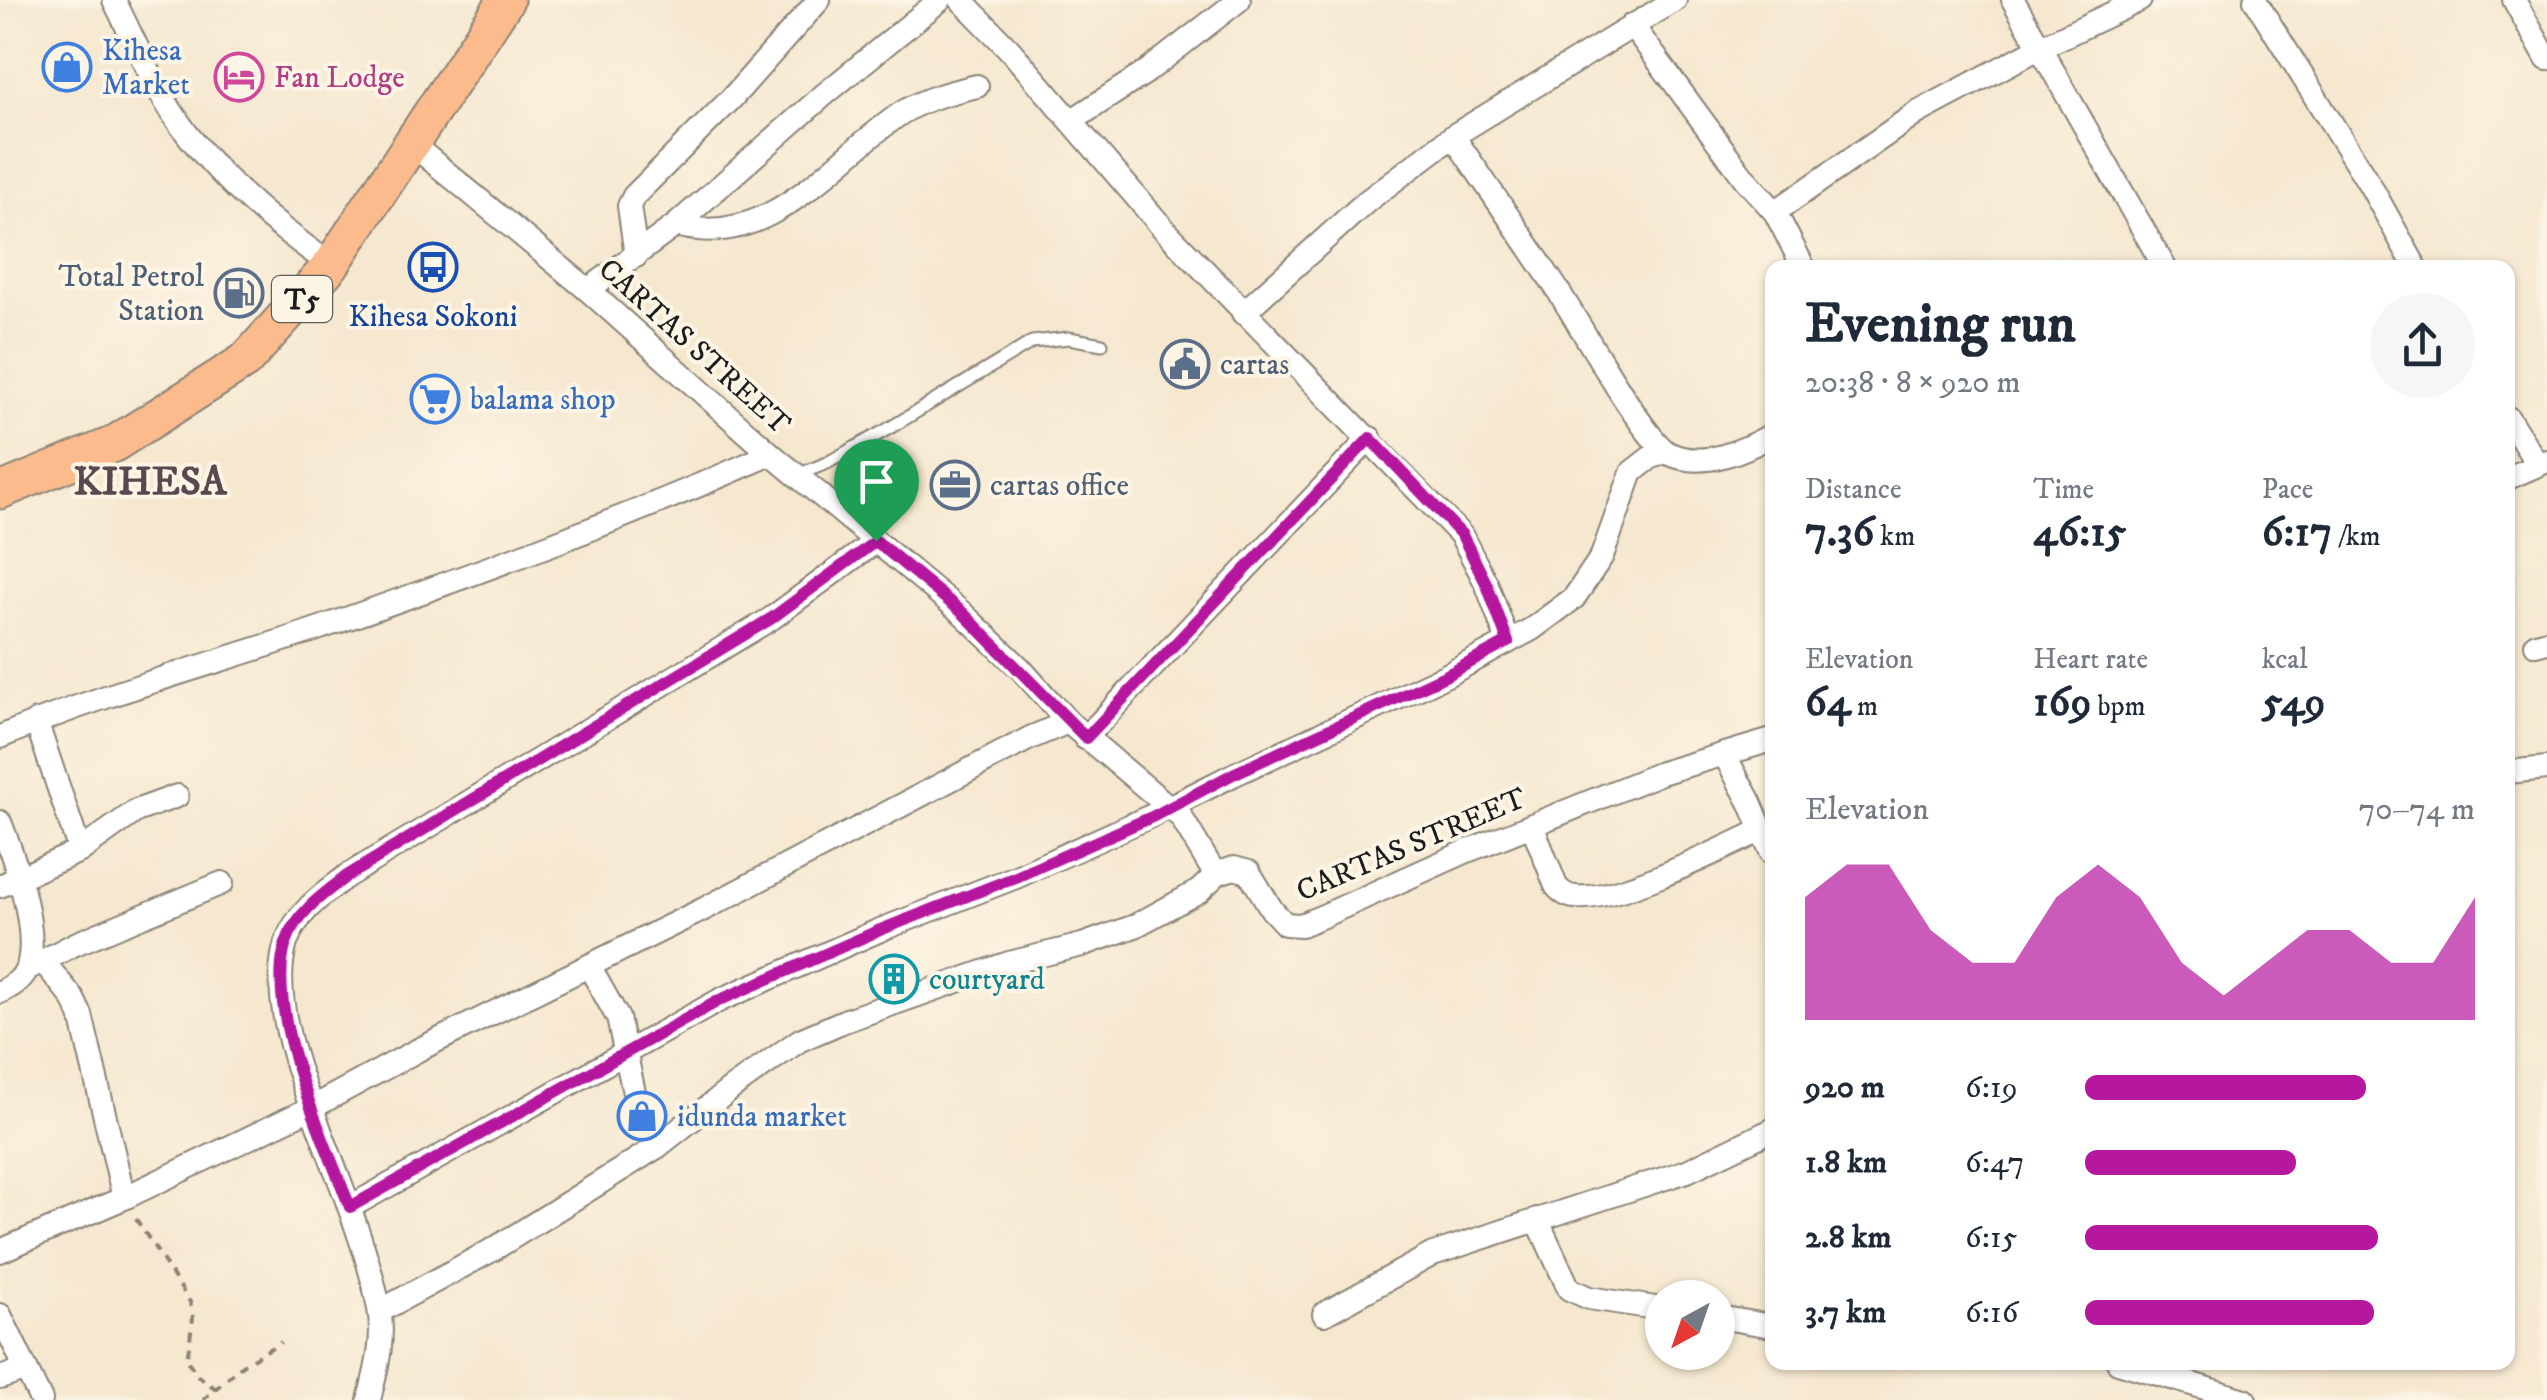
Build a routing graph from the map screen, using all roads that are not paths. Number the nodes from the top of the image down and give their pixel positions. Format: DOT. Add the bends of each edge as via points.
graph roads {
  1 [pos="114,0"];
  2 [pos="506,0"];
  3 [pos="820,0"];
  4 [pos="940,0"];
  5 [pos="960,0"];
  6 [pos="1239,0"];
  7 [pos="1675,0"];
  8 [pos="2014,0"];
  9 [pos="2140,0"];
  10 [pos="2255,0"];
  11 [pos="2514,0"];
  12 [pos="1632,25"];
  13 [pos="2041,47"];
  14 [pos="2547,58"];
  15 [pos="977,86"];
  16 [pos="1071,121"];
  17 [pos="1453,136"];
  18 [pos="413,145"];
  19 [pos="1775,212"];
  20 [pos="676,225"];
  21 [pos="636,256"];
  22 [pos="1800,260"];
  23 [pos="2161,260"];
  24 [pos="2412,260"];
  25 [pos="332,264"];
  26 [pos="588,290"];
  27 [pos="1243,312"];
  28 [pos="1102,344"];
  29 [pos="2515,427"];
  30 [pos="1370,438"];
  31 [pos="1765,439"];
  32 [pos="1664,452"];
  33 [pos="771,454"];
  34 [pos="2542,463"];
  35 [pos="797,475"];
  36 [pos="2515,475"];
  37 [pos="0,491"];
  38 [pos="876,541"];
  39 [pos="1508,642"];
  40 [pos="36,722"];
  41 [pos="1077,730"];
  42 [pos="0,737"];
  43 [pos="1765,742"];
  44 [pos="1724,754"];
  45 [pos="2547,768"];
  46 [pos="2515,771"];
  47 [pos="177,796"];
  48 [pos="1168,806"];
  49 [pos="0,822"];
  50 [pos="1532,825"];
  51 [pos="1762,830"];
  52 [pos="1765,837"];
  53 [pos="80,850"];
  54 [pos="1218,872"];
  55 [pos="11,882"];
  56 [pos="222,883"];
  57 [pos="35,965"];
  58 [pos="588,966"];
  59 [pos="0,992"];
  60 [pos="627,1050"];
  61 [pos="311,1108"];
  62 [pos="1765,1133"];
  63 [pos="657,1148"];
  64 [pos="124,1198"];
  65 [pos="350,1207"];
  66 [pos="1537,1219"];
  67 [pos="0,1252"];
  68 [pos="1645,1306"];
  69 [pos="380,1311"];
  70 [pos="1324,1314"];
  71 [pos="0,1315"];
  72 [pos="1735,1320"];
  73 [pos="1765,1325"];
  74 [pos="24,1370"];
  75 [pos="2145,1370"];
  76 [pos="0,1378"];
  77 [pos="41,1400"];
  78 [pos="369,1400"];
  79 [pos="2245,1400"];
  1 -- 25 [label="street" via="189,136 254,206"];
  2 -- 18 [label="highway, T5"];
  3 -- 21 [label="street" via="634,196 629,206"];
  4 -- 20 [label="street"];
  5 -- 16 [label="street"];
  6 -- 16 [label="street"];
  7 -- 12 [label="street"];
  8 -- 13 [label="street"];
  9 -- 13 [label="street"];
  10 -- 24 [label="street"];
  11 -- 14 [label="street"];
  12 -- 17 [label="street"];
  12 -- 19 [label="street"];
  13 -- 19 [label="street" via="1918,114"];
  13 -- 23 [label="street"];
  15 -- 20 [label="street" via="904,112 794,202 766,216 712,232"];
  16 -- 27 [label="street"];
  17 -- 27 [label="street"];
  17 -- 32 [label="street"];
  18 -- 25 [label="highway, T5"];
  18 -- 26 [label="street, CARTAS STREET"];
  19 -- 22 [label="street"];
  20 -- 21 [label="street"];
  21 -- 26 [label="street"];
  25 -- 37 [label="highway, T5" via="232,370 114,444"];
  26 -- 33 [label="street, CARTAS STREET"];
  27 -- 30 [label="street"];
  28 -- 35 [label="lane" via="1068,338 1032,342 888,430"];
  29 -- 34 [label="street"];
  30 -- 39 [label="street" via="1462,535"];
  30 -- 41 [label="street"];
  31 -- 32 [label="street" via="1700,459"];
  32 -- 39 [label="street" via="1632,472 1602,556 1574,598"];
  33 -- 35 [label="street, CARTAS STREET"];
  33 -- 40 [label="street" via="408,597"];
  34 -- 36 [label="street"];
  35 -- 38 [label="street, CARTAS STREET"];
  38 -- 41 [label="street, CARTAS STREET" via="962,612"];
  38 -- 61 [label="street" via="772,618 377,857 306,910 286,943 281,1002"];
  39 -- 48 [label="street"];
  40 -- 42 [label="street"];
  40 -- 53 [label="street"];
  41 -- 48 [label="street, CARTAS STREET"];
  41 -- 58 [label="street" via="1030,738"];
  43 -- 44 [label="street, CARTAS STREET"];
  44 -- 50 [label="street, CARTAS STREET"];
  44 -- 51 [label="street"];
  45 -- 46 [label="street"];
  47 -- 53 [label="street" via="136,812"];
  48 -- 54 [label="street, CARTAS STREET"];
  48 -- 60 [label="street" via="1016,877 764,980"];
  49 -- 55 [label="street"];
  50 -- 51 [label="street" via="1556,886 1576,898 1668,873"];
  50 -- 54 [label="street, CARTAS STREET" via="1301,925 1280,920 1246,870"];
  51 -- 52 [label="street"];
  53 -- 55 [label="street"];
  54 -- 63 [label="street" via="1199,891 1135,926 1009,962 800,1040"];
  55 -- 57 [label="street"];
  56 -- 57 [label="street"];
  57 -- 59 [label="street"];
  57 -- 64 [label="street" via="62,983 81,1015"];
  58 -- 60 [label="street" via="618,1018"];
  58 -- 61 [label="street"];
  60 -- 63 [label="street" via="636,1102"];
  60 -- 65 [label="street"];
  61 -- 64 [label="street"];
  61 -- 65 [label="street"];
  62 -- 66 [label="street" via="1687,1171"];
  63 -- 69 [label="street"];
  64 -- 67 [label="street"];
  65 -- 69 [label="street"];
  66 -- 68 [label="street" via="1564,1282 1577,1294"];
  66 -- 70 [label="street" via="1434,1254"];
  69 -- 78 [label="street" via="380,1352"];
  71 -- 74 [label="street"];
  72 -- 73 [label="street"];
  74 -- 76 [label="street"];
  74 -- 77 [label="street"];
  75 -- 79 [label="street"];
}
